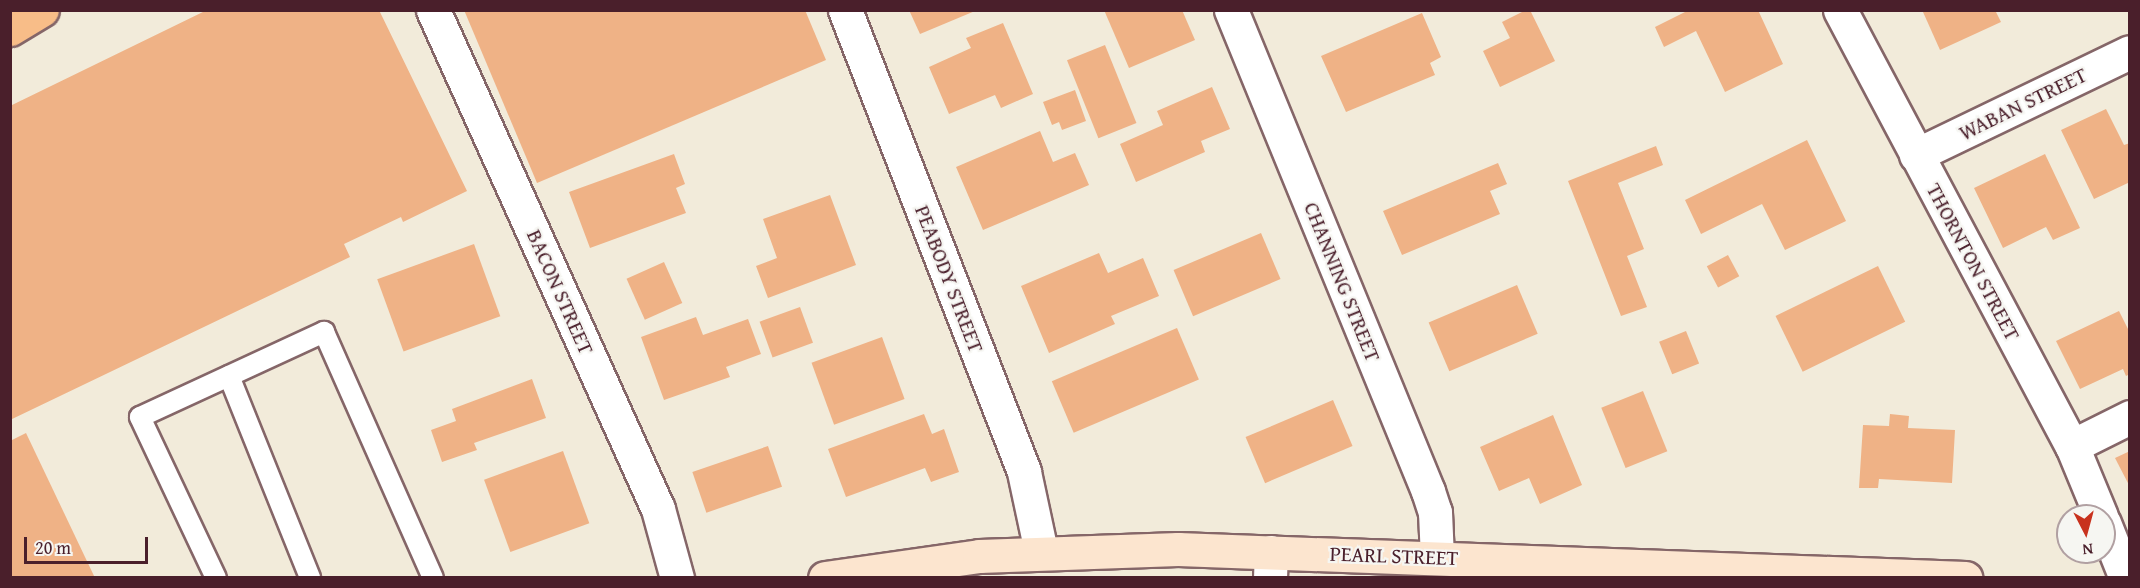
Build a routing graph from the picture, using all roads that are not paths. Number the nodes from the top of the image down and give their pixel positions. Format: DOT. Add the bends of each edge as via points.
graph roads {
  1 [pos="42,10"];
  2 [pos="433,10"];
  3 [pos="845,10"];
  4 [pos="1231,10"];
  5 [pos="1840,10"];
  6 [pos="10,29"];
  7 [pos="2130,52"];
  8 [pos="1916,156"];
  9 [pos="229,376"];
  10 [pos="2130,417"];
  11 [pos="2072,446"];
  12 [pos="2096,504"];
  13 [pos="1041,551"];
  14 [pos="2116,553"];
  15 [pos="1437,558"];
  16 [pos="1271,565"];
  17 [pos="1687,572"];
  18 [pos="216,578"];
  19 [pos="310,578"];
  20 [pos="433,578"];
  21 [pos="677,578"];
  22 [pos="825,578"];
  23 [pos="1965,578"];
  24 [pos="2126,578"];
  1 -- 6 [label="main road"];
  2 -- 21 [label="street, BACON STREET" via="658,509"];
  3 -- 13 [label="street, PEABODY STREET" via="1024,472"];
  4 -- 15 [label="street, CHANNING STREET" via="1428,490 1435,512"];
  5 -- 8 [label="street, THORNTON STREET"];
  7 -- 8 [label="street, WABAN STREET"];
  8 -- 11 [label="street, THORNTON STREET"];
  9 -- 18 [label="lane" via="140,417"];
  9 -- 19 [label="lane"];
  9 -- 20 [label="lane" via="324,332"];
  10 -- 11 [label="street"];
  11 -- 12 [label="street, THORNTON STREET"];
  13 -- 16 [label="street, PEARL STREET"];
  13 -- 22 [label="street, PEARL STREET"];
  14 -- 24 [label="street"];
  15 -- 16 [label="street, PEARL STREET"];
  15 -- 17 [label="street, PEARL STREET"];
  17 -- 23 [label="street, PEARL STREET"];
}
